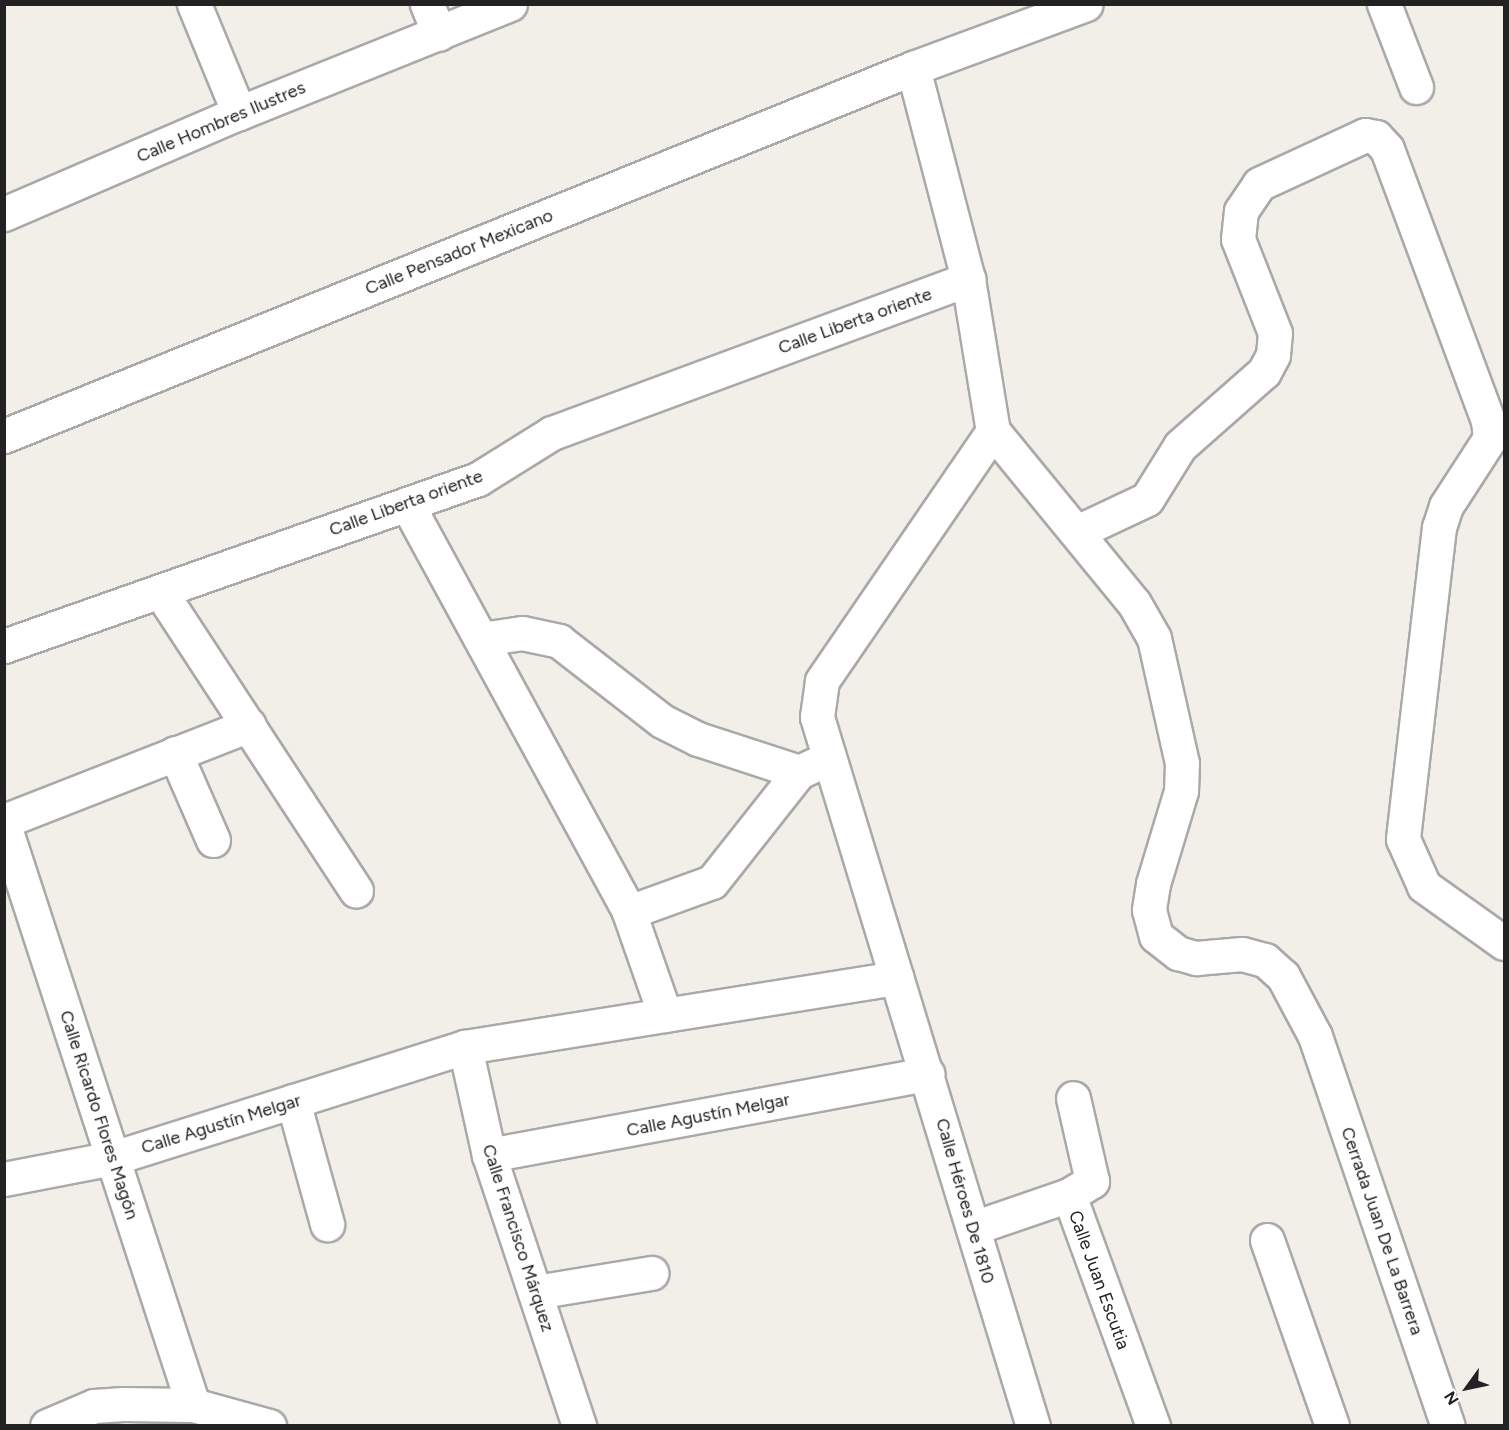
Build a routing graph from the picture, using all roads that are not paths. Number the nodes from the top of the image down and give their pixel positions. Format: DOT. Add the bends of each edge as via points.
graph roads {
  1 [pos="194,4"];
  2 [pos="510,4"];
  3 [pos="1086,4"];
  4 [pos="1384,4"];
  5 [pos="433,19"];
  6 [pos="912,68"];
  7 [pos="1416,87"];
  8 [pos="239,113"];
  9 [pos="4,214"];
  10 [pos="968,279"];
  11 [pos="993,431"];
  12 [pos="4,436"];
  13 [pos="407,504"];
  14 [pos="1077,532"];
  15 [pos="160,591"];
  16 [pos="481,639"];
  17 [pos="4,646"];
  18 [pos="249,725"];
  19 [pos="176,753"];
  20 [pos="813,766"];
  21 [pos="4,823"];
  22 [pos="213,840"];
  23 [pos="356,891"];
  24 [pos="629,912"];
  25 [pos="1504,943"];
  26 [pos="897,978"];
  27 [pos="664,1015"];
  28 [pos="465,1047"];
  29 [pos="928,1074"];
  30 [pos="1073,1098"];
  31 [pos="293,1101"];
  32 [pos="489,1155"];
  33 [pos="113,1158"];
  34 [pos="4,1179"];
  35 [pos="1069,1195"];
  36 [pos="327,1224"];
  37 [pos="973,1228"];
  38 [pos="1267,1240"];
  39 [pos="651,1273"];
  40 [pos="535,1292"];
  41 [pos="193,1405"];
  42 [pos="48,1425"];
  43 [pos="269,1425"];
  44 [pos="579,1425"];
  45 [pos="1033,1425"];
  46 [pos="1153,1425"];
  47 [pos="1332,1425"];
  48 [pos="1448,1425"];
  1 -- 8 [label="street"];
  2 -- 5 [label="street, Calle Hombres Ilustres"];
  3 -- 6 [label="street, Calle Pensador Mexicano"];
  4 -- 7 [label="street"];
  5 -- 8 [label="street, Calle Hombres Ilustres"];
  6 -- 10 [label="street"];
  6 -- 12 [label="street, Calle Pensador Mexicano"];
  8 -- 9 [label="street, Calle Hombres Ilustres"];
  10 -- 11 [label="street"];
  10 -- 13 [label="street, Calle Liberta oriente" via="552,434 478,479"];
  11 -- 14 [label="street, Cerrada Juan De La Barrera"];
  11 -- 20 [label="street, Calle Héroes De 1810" via="822,681"];
  13 -- 15 [label="street, Calle Liberta oriente"];
  13 -- 16 [label="street"];
  14 -- 25 [label="street" via="1147,499 1180,446 1264,372 1273,355 1275,333 1238,239 1241,211 1258,184 1365,135 1376,137 1387,148 1488,420 1490,438 1446,506 1439,527 1403,839 1424,886"];
  14 -- 48 [label="street, Cerrada Juan De La Barrera" via="1134,603 1154,638 1182,763 1181,791 1149,910 1156,936 1178,953 1196,958 1242,954 1264,960 1283,976 1315,1036"];
  15 -- 17 [label="street, Calle Liberta oriente"];
  15 -- 18 [label="street"];
  16 -- 20 [label="street" via="522,633 559,641 662,721 698,739"];
  16 -- 24 [label="street"];
  18 -- 19 [label="street"];
  18 -- 23 [label="street"];
  19 -- 21 [label="street"];
  19 -- 22 [label="street"];
  20 -- 24 [label="street" via="712,882"];
  20 -- 26 [label="street, Calle Héroes De 1810"];
  21 -- 33 [label="street, Calle Ricardo Flores Magón"];
  24 -- 27 [label="street"];
  26 -- 27 [label="street, Calle Agustín Melgar"];
  26 -- 29 [label="street, Calle Héroes De 1810"];
  27 -- 28 [label="street, Calle Agustín Melgar"];
  28 -- 31 [label="street, Calle Agustín Melgar"];
  28 -- 32 [label="street, Calle Francisco Márquez"];
  29 -- 32 [label="street, Calle Agustín Melgar"];
  29 -- 37 [label="street, Calle Héroes De 1810"];
  30 -- 35 [label="street" via="1092,1181"];
  31 -- 33 [label="street, Calle Agustín Melgar"];
  31 -- 36 [label="street"];
  32 -- 40 [label="street, Calle Francisco Márquez"];
  33 -- 34 [label="street, Calle Agustín Melgar"];
  33 -- 41 [label="street, Calle Ricardo Flores Magón"];
  35 -- 37 [label="street, Calle Juan Escutia"];
  35 -- 46 [label="street, Calle Juan Escutia"];
  37 -- 45 [label="street, Calle Héroes De 1810"];
  38 -- 47 [label="street"];
  39 -- 40 [label="street"];
  40 -- 44 [label="street, Calle Francisco Márquez"];
  41 -- 42 [label="street" via="94,1406"];
  41 -- 43 [label="street"];
}
